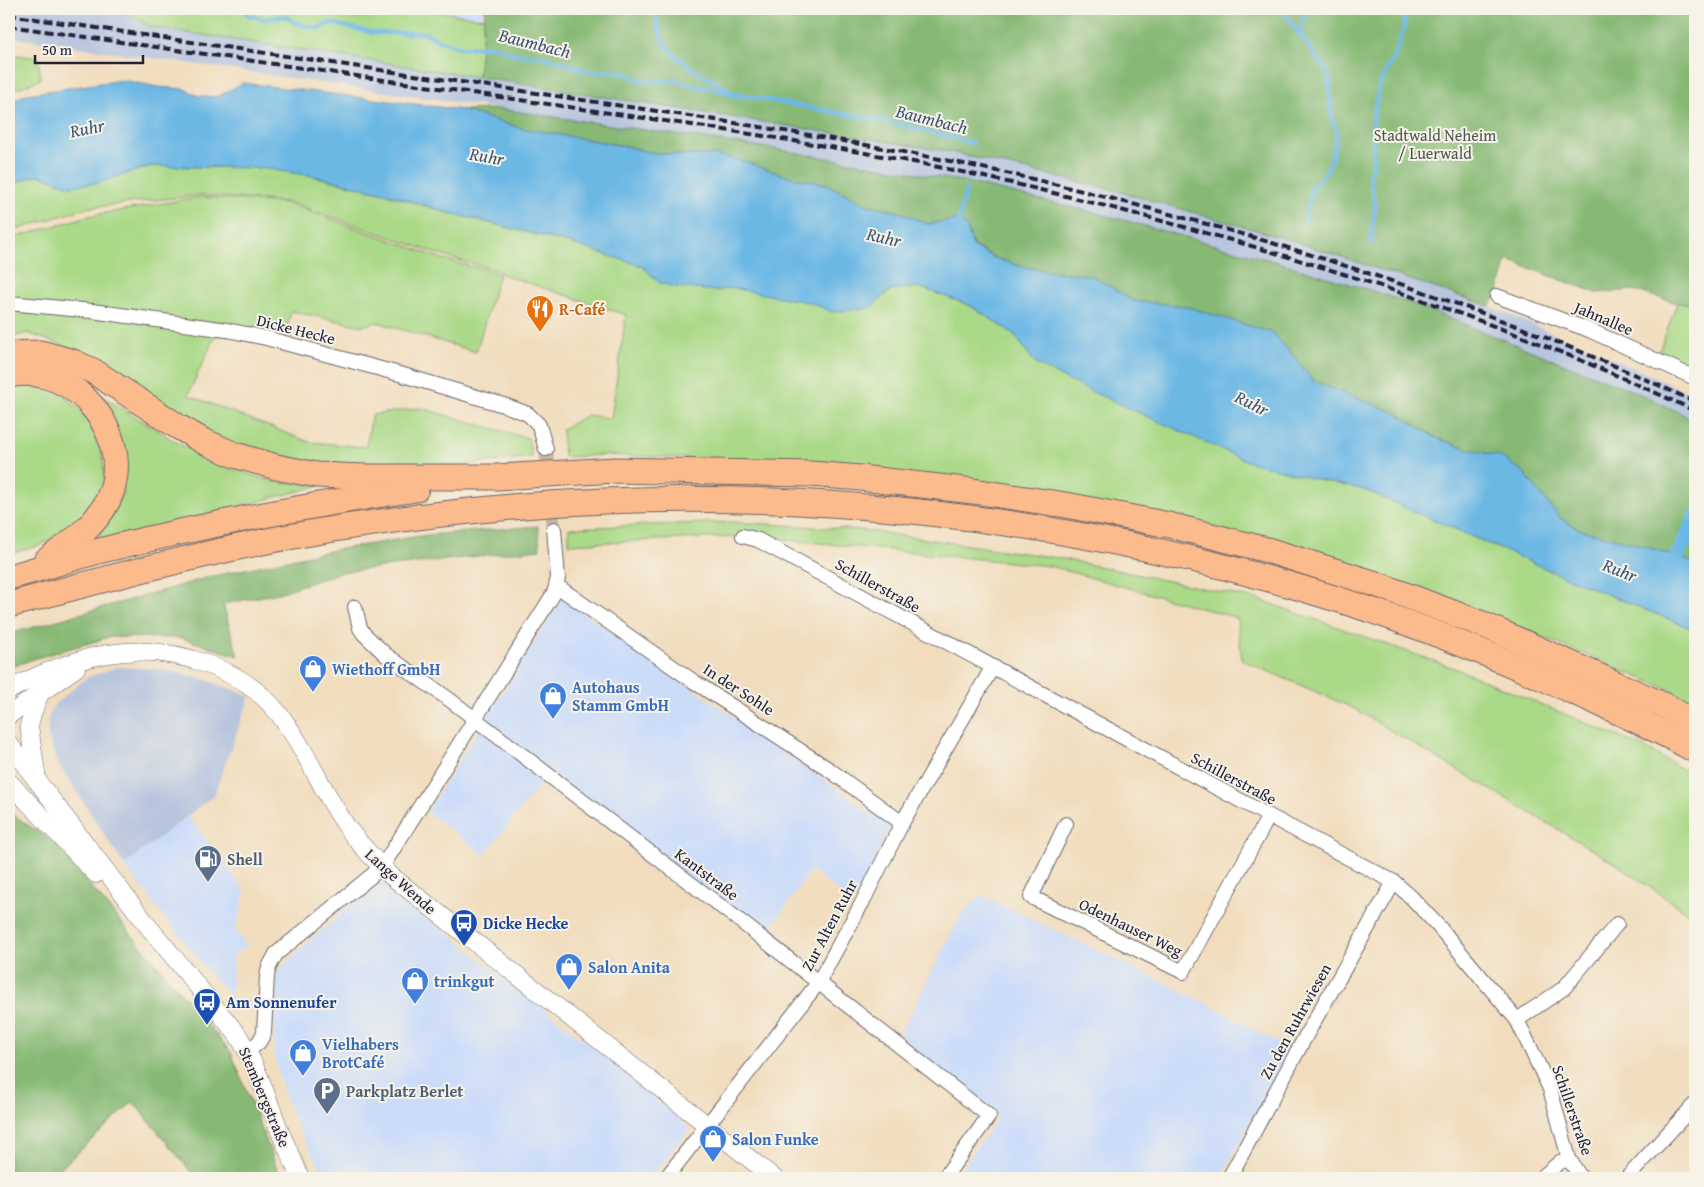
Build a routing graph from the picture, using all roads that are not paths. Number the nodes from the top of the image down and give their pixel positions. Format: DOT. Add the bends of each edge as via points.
graph roads {
  1 [pos="1497,296"];
  2 [pos="9,303"];
  3 [pos="9,354"];
  4 [pos="9,375"];
  5 [pos="1695,378"];
  6 [pos="546,449"];
  7 [pos="497,477"];
  8 [pos="554,529"];
  9 [pos="743,536"];
  10 [pos="20,574"];
  11 [pos="557,586"];
  12 [pos="9,605"];
  13 [pos="355,607"];
  14 [pos="91,658"];
  15 [pos="992,668"];
  16 [pos="9,690"];
  17 [pos="40,693"];
  18 [pos="9,715"];
  19 [pos="475,720"];
  20 [pos="1695,723"];
  21 [pos="9,744"];
  22 [pos="1695,750"];
  23 [pos="9,782"];
  24 [pos="38,782"];
  25 [pos="1269,816"];
  26 [pos="902,823"];
  27 [pos="1066,824"];
  28 [pos="382,867"];
  29 [pos="1394,882"];
  30 [pos="1617,924"];
  31 [pos="148,926"];
  32 [pos="818,983"];
  33 [pos="1517,1020"];
  34 [pos="248,1051"];
  35 [pos="1695,1104"];
  36 [pos="706,1126"];
  37 [pos="1569,1159"];
  38 [pos="300,1178"];
  39 [pos="666,1178"];
  40 [pos="774,1178"];
  41 [pos="944,1178"];
  42 [pos="1229,1178"];
  43 [pos="1541,1178"];
  44 [pos="1581,1178"];
  45 [pos="1627,1178"];
  1 -- 5 [label="street, Jahnallee" via="1589,330"];
  2 -- 6 [label="street, Dicke Hecke" via="227,330 411,377 528,414 539,425"];
  3 -- 7 [label="highway" via="41,353 73,362 93,371 203,441 276,467 336,476"];
  4 -- 10 [label="highway" via="44,376 76,390 104,422 116,459 111,491 98,517 76,539"];
  7 -- 10 [label="highway" via="268,514 103,550"];
  7 -- 20 [label="highway" via="615,470 811,474 973,491 1169,525 1267,550 1385,587 1482,624 1665,706"];
  8 -- 11 [label="street"];
  9 -- 15 [label="street, Schillerstraße" via="758,540"];
  11 -- 19 [label="street"];
  11 -- 26 [label="street, In der Sohle" via="693,681 827,768"];
  12 -- 22 [label="highway" via="270,541 352,526 522,506 618,500 823,503 937,514 1049,530 1158,551 1318,593 1473,648 1658,729"];
  13 -- 19 [label="street, Kantstraße" via="360,628 368,640"];
  14 -- 16 [label="street, Lange Wende" via="39,674"];
  14 -- 17 [label="street, Lange Wende"];
  14 -- 28 [label="street, Lange Wende" via="146,650 185,656 220,668 254,688 290,728 344,823"];
  15 -- 25 [label="street, Schillerstraße"];
  15 -- 26 [label="street, Zur Alten Ruhr"];
  17 -- 18 [label="street, Lange Wende"];
  17 -- 24 [label="street" via="29,726"];
  19 -- 28 [label="street"];
  19 -- 32 [label="street, Kantstraße"];
  21 -- 24 [label="street, Stembergstraße"];
  23 -- 31 [label="street, Stembergstraße"];
  24 -- 31 [label="street, Stembergstraße"];
  25 -- 27 [label="street, Odenhauser Weg" via="1183,972 1031,897"];
  25 -- 29 [label="street, Schillerstraße"];
  26 -- 32 [label="street, Zur Alten Ruhr"];
  28 -- 34 [label="street" via="276,954 267,976 264,1034"];
  28 -- 36 [label="street, Lange Wende"];
  29 -- 33 [label="street, Schillerstraße" via="1439,927"];
  29 -- 42 [label="street, Zu den Ruhrwiesen"];
  30 -- 33 [label="street" via="1564,988"];
  31 -- 34 [label="street, Stembergstraße" via="221,1013"];
  32 -- 36 [label="street, Zur Alten Ruhr"];
  32 -- 41 [label="street, Kantstraße" via="989,1116"];
  33 -- 37 [label="street, Schillerstraße" via="1550,1088"];
  34 -- 38 [label="street, Stembergstraße"];
  35 -- 45 [label="street"];
  36 -- 39 [label="street, Zur Alten Ruhr"];
  36 -- 40 [label="street, Lange Wende"];
  37 -- 43 [label="street" via="1560,1162"];
  37 -- 44 [label="street, Schillerstraße"];
}
